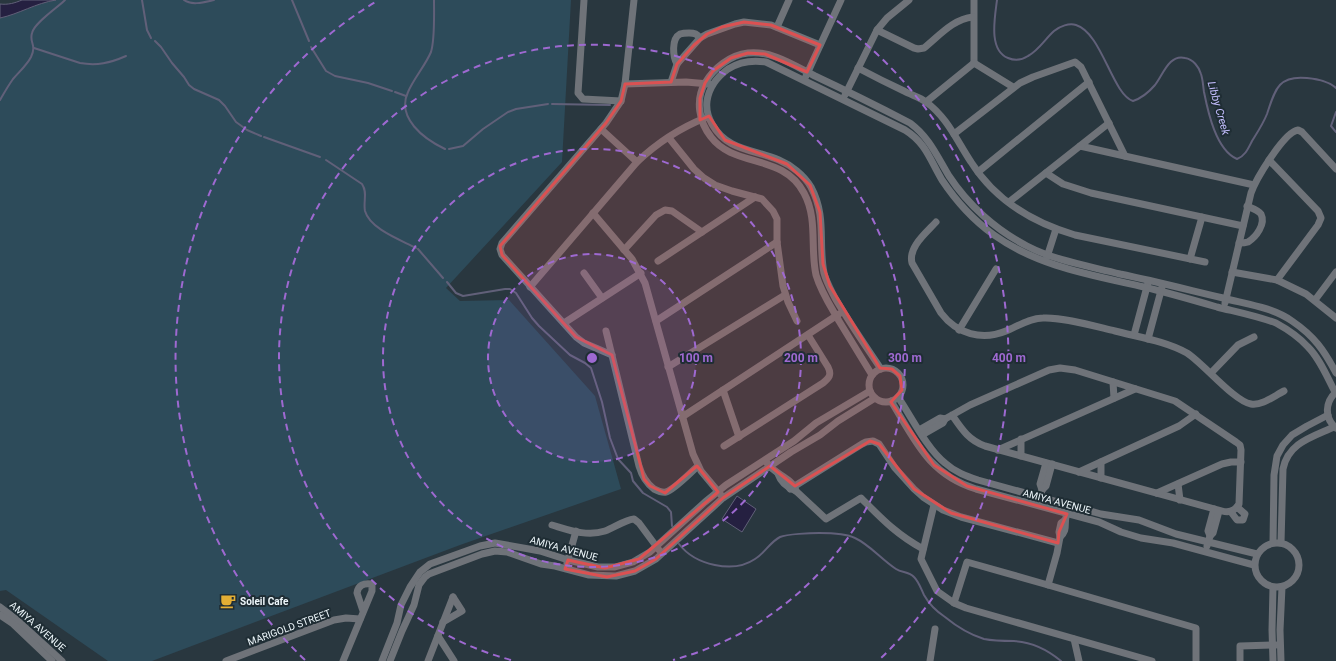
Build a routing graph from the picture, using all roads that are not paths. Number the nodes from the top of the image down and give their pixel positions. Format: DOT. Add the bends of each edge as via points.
graph roads {
  1 [pos="584,0"];
  2 [pos="789,0"];
  3 [pos="841,0"];
  4 [pos="909,0"];
  5 [pos="974,0"];
  6 [pos="636,1"];
  7 [pos="973,17"];
  8 [pos="777,27"];
  9 [pos="877,30"];
  10 [pos="700,38"];
  11 [pos="820,45"];
  12 [pos="974,63"];
  13 [pos="677,64"];
  14 [pos="858,68"];
  15 [pos="807,72"];
  16 [pos="804,80"];
  17 [pos="671,82"];
  18 [pos="1089,82"];
  19 [pos="705,83"];
  20 [pos="625,84"];
  21 [pos="713,85"];
  22 [pos="1013,87"];
  23 [pos="847,91"];
  24 [pos="843,99"];
  25 [pos="621,101"];
  26 [pos="926,102"];
  27 [pos="705,118"];
  28 [pos="1109,123"];
  29 [pos="601,129"];
  30 [pos="954,134"];
  31 [pos="669,138"];
  32 [pos="1080,146"];
  33 [pos="1124,156"];
  34 [pos="1269,160"];
  35 [pos="637,162"];
  36 [pos="1336,169"];
  37 [pos="978,172"];
  38 [pos="1046,173"];
  39 [pos="1254,185"];
  40 [pos="755,197"];
  41 [pos="1009,202"];
  42 [pos="1247,206"];
  43 [pos="593,212"];
  44 [pos="1202,217"];
  45 [pos="936,222"];
  46 [pos="1243,226"];
  47 [pos="1056,229"];
  48 [pos="702,232"];
  49 [pos="777,242"];
  50 [pos="1239,243"];
  51 [pos="624,250"];
  52 [pos="1048,254"];
  53 [pos="1190,259"];
  54 [pos="658,261"];
  55 [pos="1046,262"];
  56 [pos="1205,262"];
  57 [pos="996,269"];
  58 [pos="1232,272"];
  59 [pos="1336,272"];
  60 [pos="584,273"];
  61 [pos="641,273"];
  62 [pos="1149,280"];
  63 [pos="1277,280"];
  64 [pos="1163,283"];
  65 [pos="530,287"];
  66 [pos="1147,288"];
  67 [pos="1160,291"];
  68 [pos="785,295"];
  69 [pos="602,298"];
  70 [pos="1226,299"];
  71 [pos="1315,300"];
  72 [pos="1224,308"];
  73 [pos="843,311"];
  74 [pos="836,316"];
  75 [pos="1336,318"];
  76 [pos="656,321"];
  77 [pos="797,321"];
  78 [pos="564,323"];
  79 [pos="960,330"];
  80 [pos="606,331"];
  81 [pos="808,335"];
  82 [pos="1134,336"];
  83 [pos="1254,337"];
  84 [pos="1148,339"];
  85 [pos="612,355"];
  86 [pos="668,367"];
  87 [pos="881,369"];
  88 [pos="1211,373"];
  89 [pos="1336,373"];
  90 [pos="872,375"];
  91 [pos="1113,382"];
  92 [pos="1135,389"];
  93 [pos="723,390"];
  94 [pos="870,391"];
  95 [pos="1284,391"];
  96 [pos="1336,392"];
  97 [pos="898,397"];
  98 [pos="875,398"];
  99 [pos="1114,398"];
  100 [pos="891,401"];
  101 [pos="1196,414"];
  102 [pos="952,415"];
  103 [pos="1328,415"];
  104 [pos="682,417"];
  105 [pos="1306,426"];
  106 [pos="1335,427"];
  107 [pos="1298,431"];
  108 [pos="921,432"];
  109 [pos="739,437"];
  110 [pos="1312,437"];
  111 [pos="1021,439"];
  112 [pos="1305,441"];
  113 [pos="724,446"];
  114 [pos="998,450"];
  115 [pos="1021,456"];
  116 [pos="765,460"];
  117 [pos="1101,462"];
  118 [pos="1240,462"];
  119 [pos="1049,464"];
  120 [pos="698,466"];
  121 [pos="770,466"];
  122 [pos="1079,472"];
  123 [pos="1101,478"];
  124 [pos="1178,484"];
  125 [pos="794,489"];
  126 [pos="718,492"];
  127 [pos="1157,493"];
  128 [pos="1040,497"];
  129 [pos="723,498"];
  130 [pos="1180,500"];
  131 [pos="934,505"];
  132 [pos="1070,505"];
  133 [pos="1038,506"];
  134 [pos="1237,507"];
  135 [pos="1217,510"];
  136 [pos="1231,512"];
  137 [pos="1066,517"];
  138 [pos="552,525"];
  139 [pos="576,531"];
  140 [pos="1209,539"];
  141 [pos="1059,540"];
  142 [pos="1273,543"];
  143 [pos="1282,543"];
  144 [pos="657,546"];
  145 [pos="1225,546"];
  146 [pos="508,549"];
  147 [pos="923,549"];
  148 [pos="1242,550"];
  149 [pos="1205,552"];
  150 [pos="663,554"];
  151 [pos="1257,554"];
  152 [pos="1222,556"];
  153 [pos="568,560"];
  154 [pos="1238,561"];
  155 [pos="1254,565"];
  156 [pos="565,568"];
  157 [pos="422,574"];
  158 [pos="1048,584"];
  159 [pos="1273,587"];
  160 [pos="1282,587"];
  161 [pos="954,603"];
  162 [pos="0,607"];
  163 [pos="363,611"];
  164 [pos="0,615"];
  165 [pos="360,619"];
  166 [pos="443,622"];
  167 [pos="401,625"];
  168 [pos="935,629"];
  169 [pos="438,636"];
  170 [pos="1074,639"];
  171 [pos="1272,645"];
  172 [pos="1280,645"];
  173 [pos="52,661"];
  174 [pos="62,661"];
  175 [pos="226,661"];
  176 [pos="343,661"];
  177 [pos="382,661"];
  178 [pos="390,661"];
  179 [pos="428,661"];
  180 [pos="454,661"];
  181 [pos="930,661"];
  182 [pos="1079,661"];
  183 [pos="1152,661"];
  184 [pos="1196,661"];
  185 [pos="1240,661"];
  186 [pos="1273,661"];
  187 [pos="1281,661"];
  1 -- 25 [label="street" via="578,93 584,99"];
  2 -- 8 [label="street"];
  3 -- 11 [label="street"];
  4 -- 9 [label="street"];
  5 -- 7 [label="street"];
  6 -- 20 [label="street"];
  7 -- 9 [label="street" via="957,21 924,48 918,49"];
  7 -- 12 [label="street"];
  8 -- 10 [label="street" via="739,23 715,30"];
  8 -- 11 [label="street"];
  9 -- 14 [label="street"];
  10 -- 13 [label="street"];
  10 -- 13 [label="street" via="693,33 678,35 674,57"];
  11 -- 15 [label="street"];
  12 -- 22 [label="street"];
  12 -- 26 [label="street"];
  13 -- 17 [label="street"];
  14 -- 23 [label="street"];
  14 -- 26 [label="street"];
  15 -- 16 [label="street"];
  15 -- 19 [label="street" via="774,56 748,53 731,58 713,71"];
  15 -- 23 [label="street"];
  16 -- 21 [label="street" via="758,61 731,67"];
  16 -- 24 [label="street"];
  17 -- 19 [label="street"];
  17 -- 20 [label="street"];
  18 -- 22 [label="street" via="1081,66 1075,62"];
  18 -- 28 [label="street"];
  18 -- 37 [label="street"];
  19 -- 21 [label="street"];
  19 -- 27 [label="street" via="699,106"];
  20 -- 25 [label="street"];
  21 -- 27 [label="street" via="707,99"];
  22 -- 30 [label="street"];
  23 -- 24 [label="street"];
  23 -- 52 [label="street" via="919,129 930,142 950,176 981,214 1014,238"];
  24 -- 55 [label="street" via="911,134 922,145 942,180 974,220 1010,245"];
  25 -- 29 [label="street"];
  26 -- 30 [label="street" via="941,116"];
  27 -- 31 [label="street"];
  27 -- 73 [label="street" via="725,140 787,164 810,185 820,212 825,274"];
  27 -- 74 [label="street" via="711,137 721,147 776,167 798,184 808,202 811,214 817,276"];
  28 -- 32 [label="street"];
  28 -- 33 [label="street"];
  29 -- 35 [label="street"];
  29 -- 65 [label="street" via="500,246 502,255"];
  30 -- 37 [label="street"];
  31 -- 35 [label="street" via="652,148"];
  31 -- 40 [label="street" via="704,178 715,185"];
  32 -- 33 [label="street"];
  32 -- 38 [label="street"];
  33 -- 39 [label="street"];
  34 -- 36 [label="street" via="1290,135 1298,130"];
  34 -- 39 [label="street"];
  34 -- 63 [label="street" via="1318,211 1321,218"];
  35 -- 43 [label="street"];
  37 -- 41 [label="street"];
  38 -- 41 [label="street"];
  38 -- 44 [label="street" via="1074,189"];
  39 -- 42 [label="street"];
  40 -- 48 [label="street"];
  40 -- 49 [label="street" via="768,204 777,219"];
  41 -- 47 [label="street" via="1030,217"];
  42 -- 46 [label="street"];
  42 -- 50 [label="street" via="1258,211 1262,223 1252,239"];
  43 -- 51 [label="street"];
  43 -- 65 [label="street"];
  44 -- 46 [label="street"];
  44 -- 53 [label="street"];
  45 -- 79 [label="street" via="912,252 912,263 941,313"];
  46 -- 50 [label="street"];
  47 -- 52 [label="street"];
  47 -- 53 [label="street" via="1075,236"];
  48 -- 51 [label="street" via="665,207"];
  48 -- 54 [label="street"];
  49 -- 68 [label="street"];
  49 -- 76 [label="street"];
  50 -- 58 [label="street"];
  51 -- 61 [label="street"];
  52 -- 55 [label="street"];
  52 -- 62 [label="street" via="1073,263"];
  53 -- 56 [label="street"];
  55 -- 66 [label="street" via="1070,271"];
  57 -- 79 [label="street"];
  58 -- 63 [label="street"];
  58 -- 70 [label="street"];
  59 -- 71 [label="street"];
  60 -- 69 [label="street"];
  61 -- 69 [label="street"];
  61 -- 76 [label="street"];
  62 -- 64 [label="street"];
  62 -- 66 [label="street"];
  63 -- 71 [label="street"];
  64 -- 67 [label="street"];
  64 -- 70 [label="street"];
  65 -- 78 [label="street"];
  66 -- 67 [label="street"];
  66 -- 82 [label="street"];
  67 -- 72 [label="street"];
  67 -- 84 [label="street"];
  68 -- 77 [label="street"];
  68 -- 86 [label="street"];
  69 -- 78 [label="street"];
  70 -- 72 [label="street"];
  70 -- 89 [label="street" via="1268,310 1291,320 1317,341"];
  71 -- 75 [label="street"];
  72 -- 96 [label="street" via="1276,323 1297,337 1316,356"];
  73 -- 74 [label="street"];
  73 -- 87 [label="street"];
  74 -- 81 [label="street"];
  74 -- 90 [label="street"];
  76 -- 86 [label="street"];
  78 -- 85 [label="street" via="584,343"];
  79 -- 82 [label="street" via="974,335 994,335 1031,320 1044,318"];
  80 -- 85 [label="street"];
  81 -- 93 [label="street"];
  81 -- 109 [label="street" via="832,376"];
  82 -- 84 [label="street"];
  83 -- 88 [label="street" via="1238,345"];
  84 -- 88 [label="street" via="1187,353"];
  85 -- 120 [label="street" via="644,479 658,491 665,492"];
  86 -- 104 [label="street"];
  87 -- 90 [label="street"];
  87 -- 97 [label="street" via="892,369 900,376 903,387"];
  88 -- 95 [label="street" via="1248,404 1259,404"];
  90 -- 94 [label="street"];
  91 -- 92 [label="street"];
  91 -- 99 [label="street"];
  91 -- 102 [label="street" via="1075,370 1054,368"];
  92 -- 99 [label="street"];
  92 -- 101 [label="street" via="1169,398"];
  93 -- 104 [label="street"];
  93 -- 109 [label="street"];
  94 -- 98 [label="street"];
  94 -- 116 [label="street, AMIYA AVENUE" via="816,423"];
  96 -- 103 [label="street" via="1328,402"];
  97 -- 100 [label="street"];
  97 -- 108 [label="street, AMIYA AVENUE"];
  98 -- 100 [label="street"];
  98 -- 121 [label="street, AMIYA AVENUE"];
  99 -- 111 [label="street"];
  100 -- 133 [label="street, AMIYA AVENUE" via="925,455 944,474 967,486"];
  101 -- 117 [label="street" via="1179,426"];
  101 -- 118 [label="street" via="1238,444 1241,448"];
  102 -- 108 [label="street" via="945,418 943,423"];
  102 -- 114 [label="street" via="972,440"];
  103 -- 105 [label="street"];
  103 -- 106 [label="street"];
  104 -- 120 [label="street"];
  105 -- 107 [label="street"];
  105 -- 110 [label="street"];
  106 -- 110 [label="street"];
  107 -- 112 [label="street"];
  107 -- 142 [label="street" via="1279,450 1275,462"];
  108 -- 128 [label="street, AMIYA AVENUE" via="940,459 962,474"];
  109 -- 113 [label="street"];
  110 -- 112 [label="street"];
  111 -- 114 [label="street"];
  111 -- 115 [label="street"];
  112 -- 143 [label="street" via="1289,452 1284,463"];
  114 -- 115 [label="street"];
  115 -- 119 [label="street"];
  116 -- 121 [label="street"];
  116 -- 126 [label="street, AMIYA AVENUE"];
  117 -- 122 [label="street"];
  117 -- 123 [label="street"];
  118 -- 124 [label="street" via="1222,464"];
  118 -- 134 [label="street"];
  119 -- 122 [label="street"];
  119 -- 128 [label="street" via="1040,484"];
  120 -- 126 [label="street"];
  121 -- 125 [label="street" via="784,476"];
  121 -- 129 [label="street, AMIYA AVENUE"];
  122 -- 123 [label="street"];
  123 -- 127 [label="street"];
  124 -- 127 [label="street"];
  124 -- 130 [label="street"];
  125 -- 131 [label="street" via="874,438 906,482"];
  125 -- 147 [label="street" via="826,519 861,498 891,528"];
  126 -- 129 [label="street"];
  126 -- 144 [label="street, AMIYA AVENUE"];
  127 -- 130 [label="street"];
  128 -- 132 [label="street, AMIYA AVENUE"];
  128 -- 133 [label="street"];
  129 -- 150 [label="street, AMIYA AVENUE"];
  130 -- 135 [label="street"];
  131 -- 141 [label="street" via="961,517"];
  131 -- 147 [label="street"];
  132 -- 137 [label="street"];
  132 -- 140 [label="street, AMIYA AVENUE" via="1139,520 1169,532"];
  133 -- 137 [label="street, AMIYA AVENUE"];
  134 -- 136 [label="street"];
  134 -- 136 [label="street" via="1245,514 1243,520 1237,520"];
  135 -- 136 [label="street"];
  135 -- 140 [label="street" via="1208,531"];
  137 -- 141 [label="street" via="1064,533"];
  137 -- 149 [label="street, AMIYA AVENUE" via="1099,522 1141,538"];
  138 -- 139 [label="street"];
  139 -- 144 [label="street" via="597,533 632,519 639,523"];
  139 -- 153 [label="street"];
  140 -- 145 [label="street, AMIYA AVENUE"];
  140 -- 149 [label="street"];
  141 -- 158 [label="street"];
  142 -- 143 [label="street"];
  142 -- 151 [label="street"];
  143 -- 160 [label="street" via="1295,552 1299,562 1295,578"];
  144 -- 150 [label="street"];
  144 -- 153 [label="street, AMIYA AVENUE" via="633,562 614,567 590,566"];
  145 -- 148 [label="street, AMIYA AVENUE"];
  145 -- 152 [label="street"];
  146 -- 153 [label="street, AMIYA AVENUE" via="540,551"];
  146 -- 156 [label="street, AMIYA AVENUE" via="533,562"];
  146 -- 157 [label="street, AMIYA AVENUE" via="495,543 480,546 435,562 427,566"];
  147 -- 161 [label="street" via="921,561 934,586"];
  148 -- 151 [label="street, AMIYA AVENUE"];
  148 -- 154 [label="street"];
  149 -- 152 [label="street, AMIYA AVENUE"];
  150 -- 156 [label="street, AMIYA AVENUE" via="643,568 616,576 590,575"];
  151 -- 155 [label="street"];
  152 -- 154 [label="street, AMIYA AVENUE"];
  153 -- 156 [label="street"];
  154 -- 155 [label="street, AMIYA AVENUE"];
  155 -- 159 [label="street" via="1260,580"];
  157 -- 167 [label="street, AMIYA AVENUE" via="414,605"];
  157 -- 167 [label="street, AMIYA AVENUE" via="413,581 404,598 399,612"];
  158 -- 161 [label="street" via="967,562"];
  158 -- 184 [label="street" via="1196,628"];
  159 -- 160 [label="street"];
  159 -- 171 [label="street"];
  160 -- 172 [label="street"];
  161 -- 170 [label="street"];
  162 -- 174 [label="street, AMIYA AVENUE" via="16,618"];
  163 -- 165 [label="street"];
  164 -- 173 [label="street, AMIYA AVENUE"];
  165 -- 175 [label="street, MARIGOLD STREET" via="334,620"];
  165 -- 176 [label="street"];
  166 -- 169 [label="street"];
  167 -- 177 [label="street, AMIYA AVENUE"];
  167 -- 178 [label="street, AMIYA AVENUE"];
  168 -- 181 [label="street"];
  169 -- 179 [label="street"];
  169 -- 180 [label="street"];
  170 -- 182 [label="street"];
  170 -- 183 [label="street"];
  171 -- 172 [label="street"];
  171 -- 185 [label="street" via="1240,646"];
  171 -- 186 [label="street"];
  172 -- 187 [label="street"];
}
